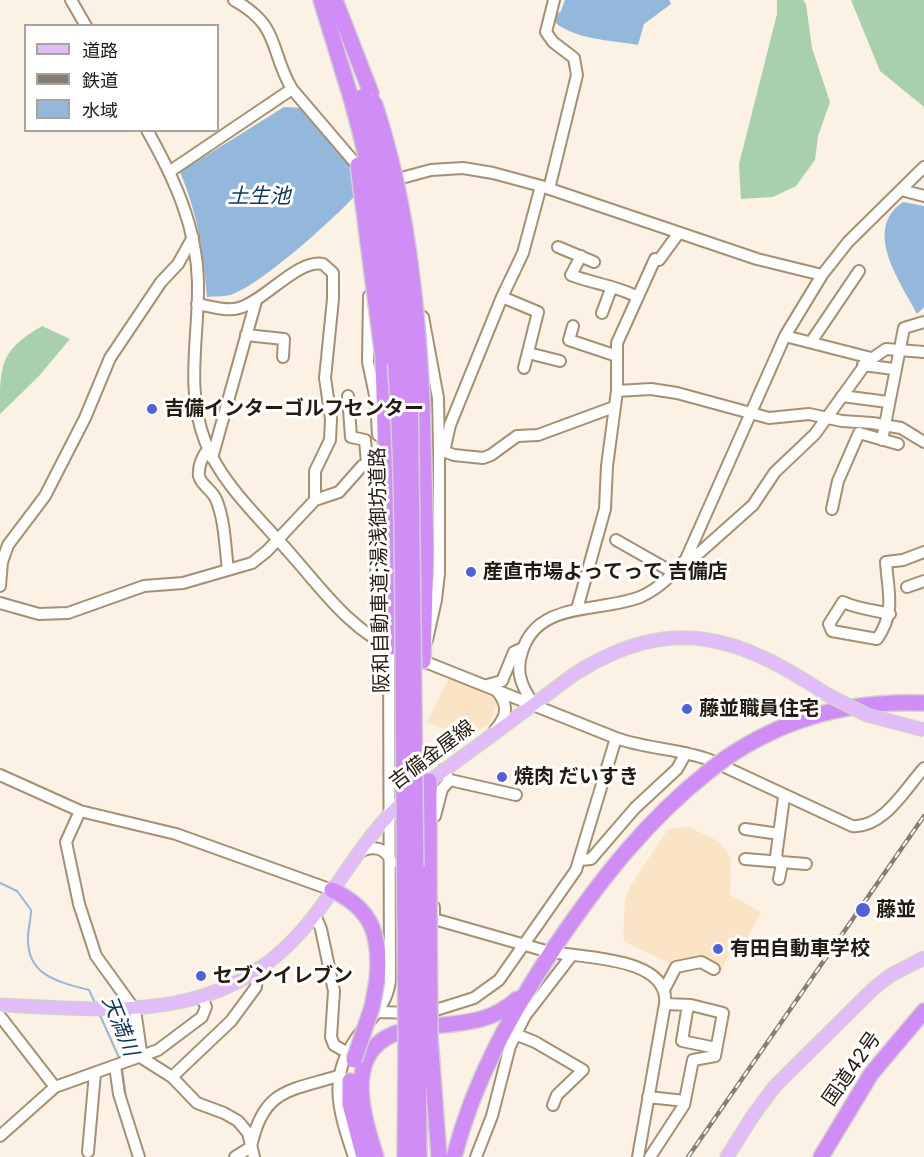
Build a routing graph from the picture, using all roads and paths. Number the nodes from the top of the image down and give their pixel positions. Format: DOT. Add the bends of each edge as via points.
graph roads {
  1 [pos="72,0"];
  2 [pos="234,0"];
  3 [pos="554,0"];
  4 [pos="328,2"];
  5 [pos="85,24"];
  6 [pos="292,89"];
  7 [pos="357,97"];
  8 [pos="148,132"];
  9 [pos="924,167"];
  10 [pos="169,172"];
  11 [pos="402,180"];
  12 [pos="545,187"];
  13 [pos="902,190"];
  14 [pos="924,196"];
  15 [pos="408,209"];
  16 [pos="678,234"];
  17 [pos="193,237"];
  18 [pos="558,247"];
  19 [pos="581,255"];
  20 [pos="594,262"];
  21 [pos="859,271"];
  22 [pos="822,275"];
  23 [pos="611,289"];
  24 [pos="502,297"];
  25 [pos="637,297"];
  26 [pos="256,301"];
  27 [pos="197,304"];
  28 [pos="602,313"];
  29 [pos="924,322"];
  30 [pos="573,326"];
  31 [pos="246,335"];
  32 [pos="785,336"];
  33 [pos="811,342"];
  34 [pos="898,348"];
  35 [pos="924,352"];
  36 [pos="528,353"];
  37 [pos="617,356"];
  38 [pos="283,357"];
  39 [pos="560,361"];
  40 [pos="867,361"];
  41 [pos="524,368"];
  42 [pos="894,369"];
  43 [pos="617,392"];
  44 [pos="348,396"];
  45 [pos="842,396"];
  46 [pos="888,402"];
  47 [pos="615,406"];
  48 [pos="750,412"];
  49 [pos="827,417"];
  50 [pos="885,424"];
  51 [pos="882,440"];
  52 [pos="924,442"];
  53 [pos="898,444"];
  54 [pos="442,451"];
  55 [pos="210,454"];
  56 [pos="379,457"];
  57 [pos="367,463"];
  58 [pos="315,500"];
  59 [pos="832,509"];
  60 [pos="279,540"];
  61 [pos="616,540"];
  62 [pos="924,552"];
  63 [pos="686,559"];
  64 [pos="228,570"];
  65 [pos="674,573"];
  66 [pos="924,581"];
  67 [pos="0,586"];
  68 [pos="907,587"];
  69 [pos="0,603"];
  70 [pos="578,609"];
  71 [pos="890,614"];
  72 [pos="391,647"];
  73 [pos="523,648"];
  74 [pos="423,661"];
  75 [pos="481,684"];
  76 [pos="495,689"];
  77 [pos="924,703"];
  78 [pos="534,704"];
  79 [pos="924,730"];
  80 [pos="489,736"];
  81 [pos="616,738"];
  82 [pos="686,753"];
  83 [pos="924,768"];
  84 [pos="447,775"];
  85 [pos="0,776"];
  86 [pos="429,781"];
  87 [pos="516,795"];
  88 [pos="784,796"];
  89 [pos="80,811"];
  90 [pos="392,812"];
  91 [pos="745,829"];
  92 [pos="779,834"];
  93 [pos="359,852"];
  94 [pos="745,859"];
  95 [pos="580,860"];
  96 [pos="778,860"];
  97 [pos="392,863"];
  98 [pos="807,864"];
  99 [pos="779,879"];
  100 [pos="332,890"];
  101 [pos="315,915"];
  102 [pos="525,946"];
  103 [pos="546,951"];
  104 [pos="559,953"];
  105 [pos="572,955"];
  106 [pos="924,958"];
  107 [pos="257,969"];
  108 [pos="714,969"];
  109 [pos="529,986"];
  110 [pos="664,990"];
  111 [pos="202,997"];
  112 [pos="665,1004"];
  113 [pos="0,1005"];
  114 [pos="688,1005"];
  115 [pos="135,1010"];
  116 [pos="924,1011"];
  117 [pos="379,1012"];
  118 [pos="0,1016"];
  119 [pos="515,1034"];
  120 [pos="418,1040"];
  121 [pos="716,1048"];
  122 [pos="350,1056"];
  123 [pos="142,1058"];
  124 [pos="120,1065"];
  125 [pos="95,1073"];
  126 [pos="338,1076"];
  127 [pos="171,1077"];
  128 [pos="55,1087"];
  129 [pos="648,1097"];
  130 [pos="686,1101"];
  131 [pos="553,1105"];
  132 [pos="0,1136"];
  133 [pos="88,1152"];
  134 [pos="253,1152"];
  135 [pos="139,1157"];
  136 [pos="235,1157"];
  137 [pos="354,1157"];
  138 [pos="364,1157"];
  139 [pos="376,1157"];
  140 [pos="405,1157"];
  141 [pos="419,1157"];
  142 [pos="439,1157"];
  143 [pos="454,1157"];
  144 [pos="476,1157"];
  145 [pos="638,1157"];
  146 [pos="650,1157"];
  147 [pos="727,1157"];
  148 [pos="821,1157"];
  1 -- 5 [label="street"];
  2 -- 6 [label="street" via="256,14 267,27"];
  3 -- 12 [label="street" via="546,32 574,58 576,75"];
  4 -- 7 [label="highway"];
  4 -- 7 [label="highway"];
  6 -- 10 [label="street"];
  6 -- 11 [label="street" via="357,167 373,178"];
  7 -- 72 [label="highway, bridge" via="364,201 383,358"];
  7 -- 74 [label="highway, bridge" via="389,152 418,329 426,550"];
  7 -- 120 [label="highway, 阪和自動車道;湯浅御坊道路, bridge" via="393,230 410,376"];
  8 -- 10 [label="street"];
  9 -- 13 [label="street"];
  10 -- 17 [label="street"];
  11 -- 12 [label="street" via="431,170 463,168"];
  11 -- 15 [label="street"];
  12 -- 16 [label="street"];
  12 -- 24 [label="street" via="523,253"];
  13 -- 14 [label="street"];
  13 -- 22 [label="street" via="848,242"];
  15 -- 54 [label="street" via="438,398"];
  15 -- 56 [label="street" via="363,225 370,287 369,362"];
  16 -- 22 [label="street"];
  16 -- 25 [label="street" via="659,260 655,259"];
  17 -- 27 [label="street"];
  17 -- 67 [label="street" via="111,358 45,496 8,545"];
  18 -- 19 [label="street"];
  19 -- 20 [label="street"];
  19 -- 23 [label="street" via="572,275"];
  21 -- 33 [label="street"];
  22 -- 32 [label="street"];
  23 -- 25 [label="street"];
  23 -- 28 [label="street"];
  24 -- 36 [label="street" via="538,312"];
  24 -- 54 [label="street"];
  25 -- 37 [label="street" via="621,330"];
  26 -- 27 [label="street" via="231,309"];
  26 -- 31 [label="street"];
  26 -- 58 [label="street" via="312,264 323,264 333,273 325,378 330,440 315,471"];
  27 -- 55 [label="street" via="194,388 198,420"];
  29 -- 34 [label="street" via="904,328"];
  30 -- 37 [label="street" via="569,340"];
  31 -- 38 [label="street" via="284,339"];
  31 -- 55 [label="street"];
  32 -- 33 [label="street"];
  32 -- 48 [label="street"];
  33 -- 40 [label="street"];
  34 -- 35 [label="street"];
  34 -- 40 [label="street" via="886,349"];
  34 -- 42 [label="street"];
  36 -- 39 [label="street"];
  36 -- 41 [label="street"];
  37 -- 43 [label="street"];
  40 -- 42 [label="street"];
  40 -- 45 [label="street"];
  42 -- 46 [label="street"];
  43 -- 47 [label="street"];
  43 -- 48 [label="street" via="651,389"];
  44 -- 57 [label="street" via="351,437 365,440"];
  45 -- 46 [label="street"];
  45 -- 49 [label="street"];
  46 -- 50 [label="street"];
  47 -- 54 [label="street" via="538,435 518,436 483,458"];
  47 -- 70 [label="street" via="605,509"];
  48 -- 49 [label="street" via="769,417"];
  48 -- 63 [label="street"];
  49 -- 50 [label="street"];
  49 -- 63 [label="street" via="815,434 775,471 753,505 698,554"];
  50 -- 51 [label="street"];
  50 -- 52 [label="street"];
  51 -- 53 [label="street"];
  51 -- 59 [label="street" via="859,433 838,481"];
  54 -- 74 [label="street" via="439,573"];
  55 -- 60 [label="street" via="230,485"];
  55 -- 64 [label="street" via="201,459 200,480 212,491 217,503"];
  56 -- 57 [label="street"];
  56 -- 72 [label="street" via="376,585"];
  57 -- 58 [label="street" via="346,487"];
  58 -- 60 [label="street"];
  60 -- 64 [label="street" via="252,563"];
  60 -- 72 [label="street" via="344,615"];
  61 -- 65 [label="street"];
  62 -- 71 [label="street" via="886,562"];
  63 -- 65 [label="street"];
  64 -- 69 [label="street" via="183,583 144,586 68,613 39,614"];
  65 -- 70 [label="street" via="640,597"];
  66 -- 68 [label="street"];
  70 -- 73 [label="street" via="556,615 537,627"];
  71 -- 71 [label="street" via="877,639 832,631 829,624 843,602"];
  72 -- 74 [label="street"];
  72 -- 90 [label="street"];
  73 -- 75 [label="street" via="514,652 502,681"];
  73 -- 78 [label="street" via="520,675"];
  74 -- 75 [label="street"];
  75 -- 76 [label="street"];
  76 -- 78 [label="street"];
  76 -- 80 [label="street" via="506,712"];
  77 -- 109 [label="highway, bridge" via="879,702 816,714 763,735 726,758 667,807 614,864"];
  78 -- 79 [label="main road, 吉備金屋線, bridge" via="601,658 639,644 667,639 710,640 753,651 867,715"];
  78 -- 80 [label="main road, 吉備金屋線"];
  78 -- 81 [label="street"];
  80 -- 84 [label="main road, 吉備金屋線"];
  81 -- 82 [label="street"];
  81 -- 95 [label="street"];
  82 -- 88 [label="street" via="710,760"];
  82 -- 95 [label="street" via="677,769 635,808 591,859"];
  83 -- 88 [label="street" via="881,816 866,825 844,824"];
  84 -- 86 [label="main road, 吉備金屋線"];
  84 -- 87 [label="street"];
  84 -- 102 [label="street" via="435,814 434,919"];
  85 -- 89 [label="street"];
  86 -- 90 [label="main road, 吉備金屋線"];
  86 -- 120 [label="highway, bridge" via="429,872"];
  88 -- 92 [label="street"];
  89 -- 100 [label="street" via="176,834"];
  89 -- 115 [label="street" via="68,835 66,852 86,930 96,956"];
  90 -- 93 [label="main road, 吉備金屋線"];
  90 -- 97 [label="street"];
  91 -- 92 [label="street"];
  92 -- 96 [label="street"];
  93 -- 97 [label="street" via="379,848"];
  93 -- 100 [label="main road, 吉備金屋線"];
  94 -- 96 [label="street"];
  95 -- 102 [label="street"];
  96 -- 98 [label="street"];
  96 -- 99 [label="street" via="782,864"];
  97 -- 117 [label="street" via="390,981"];
  100 -- 101 [label="main road, 吉備金屋線"];
  100 -- 122 [label="highway, bridge" via="353,901 371,925 377,948 372,1006"];
  101 -- 107 [label="main road, 吉備金屋線" via="289,944"];
  101 -- 122 [label="street" via="334,991 332,1041"];
  102 -- 103 [label="street"];
  102 -- 117 [label="street" via="499,980 474,998 426,1012"];
  104 -- 105 [label="street"];
  105 -- 110 [label="street" via="635,966 651,975"];
  105 -- 119 [label="street"];
  106 -- 147 [label="main road" via="874,988 775,1086"];
  107 -- 111 [label="main road, 吉備金屋線"];
  107 -- 127 [label="street" via="256,987 231,1021"];
  108 -- 110 [label="street" via="701,962 676,967"];
  109 -- 139 [label="highway" via="510,1005 486,1019 404,1030 373,1050 363,1067 359,1091"];
  109 -- 143 [label="highway" via="486,1065"];
  110 -- 112 [label="street"];
  111 -- 115 [label="main road, 吉備金屋線"];
  111 -- 123 [label="street" via="205,1013 196,1023"];
  112 -- 114 [label="street"];
  112 -- 129 [label="street"];
  113 -- 115 [label="main road, 吉備金屋線"];
  114 -- 121 [label="street" via="682,1041"];
  114 -- 121 [label="street" via="723,1013"];
  115 -- 123 [label="street"];
  116 -- 148 [label="highway, 国道42号" via="871,1074"];
  117 -- 122 [label="street"];
  118 -- 128 [label="street"];
  119 -- 131 [label="street" via="583,1070 557,1095"];
  119 -- 144 [label="street"];
  120 -- 140 [label="highway"];
  120 -- 141 [label="highway"];
  120 -- 142 [label="highway"];
  121 -- 130 [label="street" via="715,1056 693,1060"];
  122 -- 126 [label="street"];
  122 -- 138 [label="highway" via="350,1104"];
  123 -- 124 [label="street"];
  123 -- 127 [label="street"];
  124 -- 125 [label="street"];
  124 -- 135 [label="street" via="119,1094"];
  125 -- 128 [label="street"];
  125 -- 133 [label="street"];
  126 -- 134 [label="street" via="274,1098 258,1120"];
  126 -- 137 [label="street" via="338,1103"];
  127 -- 134 [label="street" via="190,1099 238,1121 248,1133"];
  128 -- 132 [label="street"];
  129 -- 130 [label="street"];
  129 -- 145 [label="street"];
  130 -- 146 [label="street"];
  134 -- 136 [label="street"];
}
